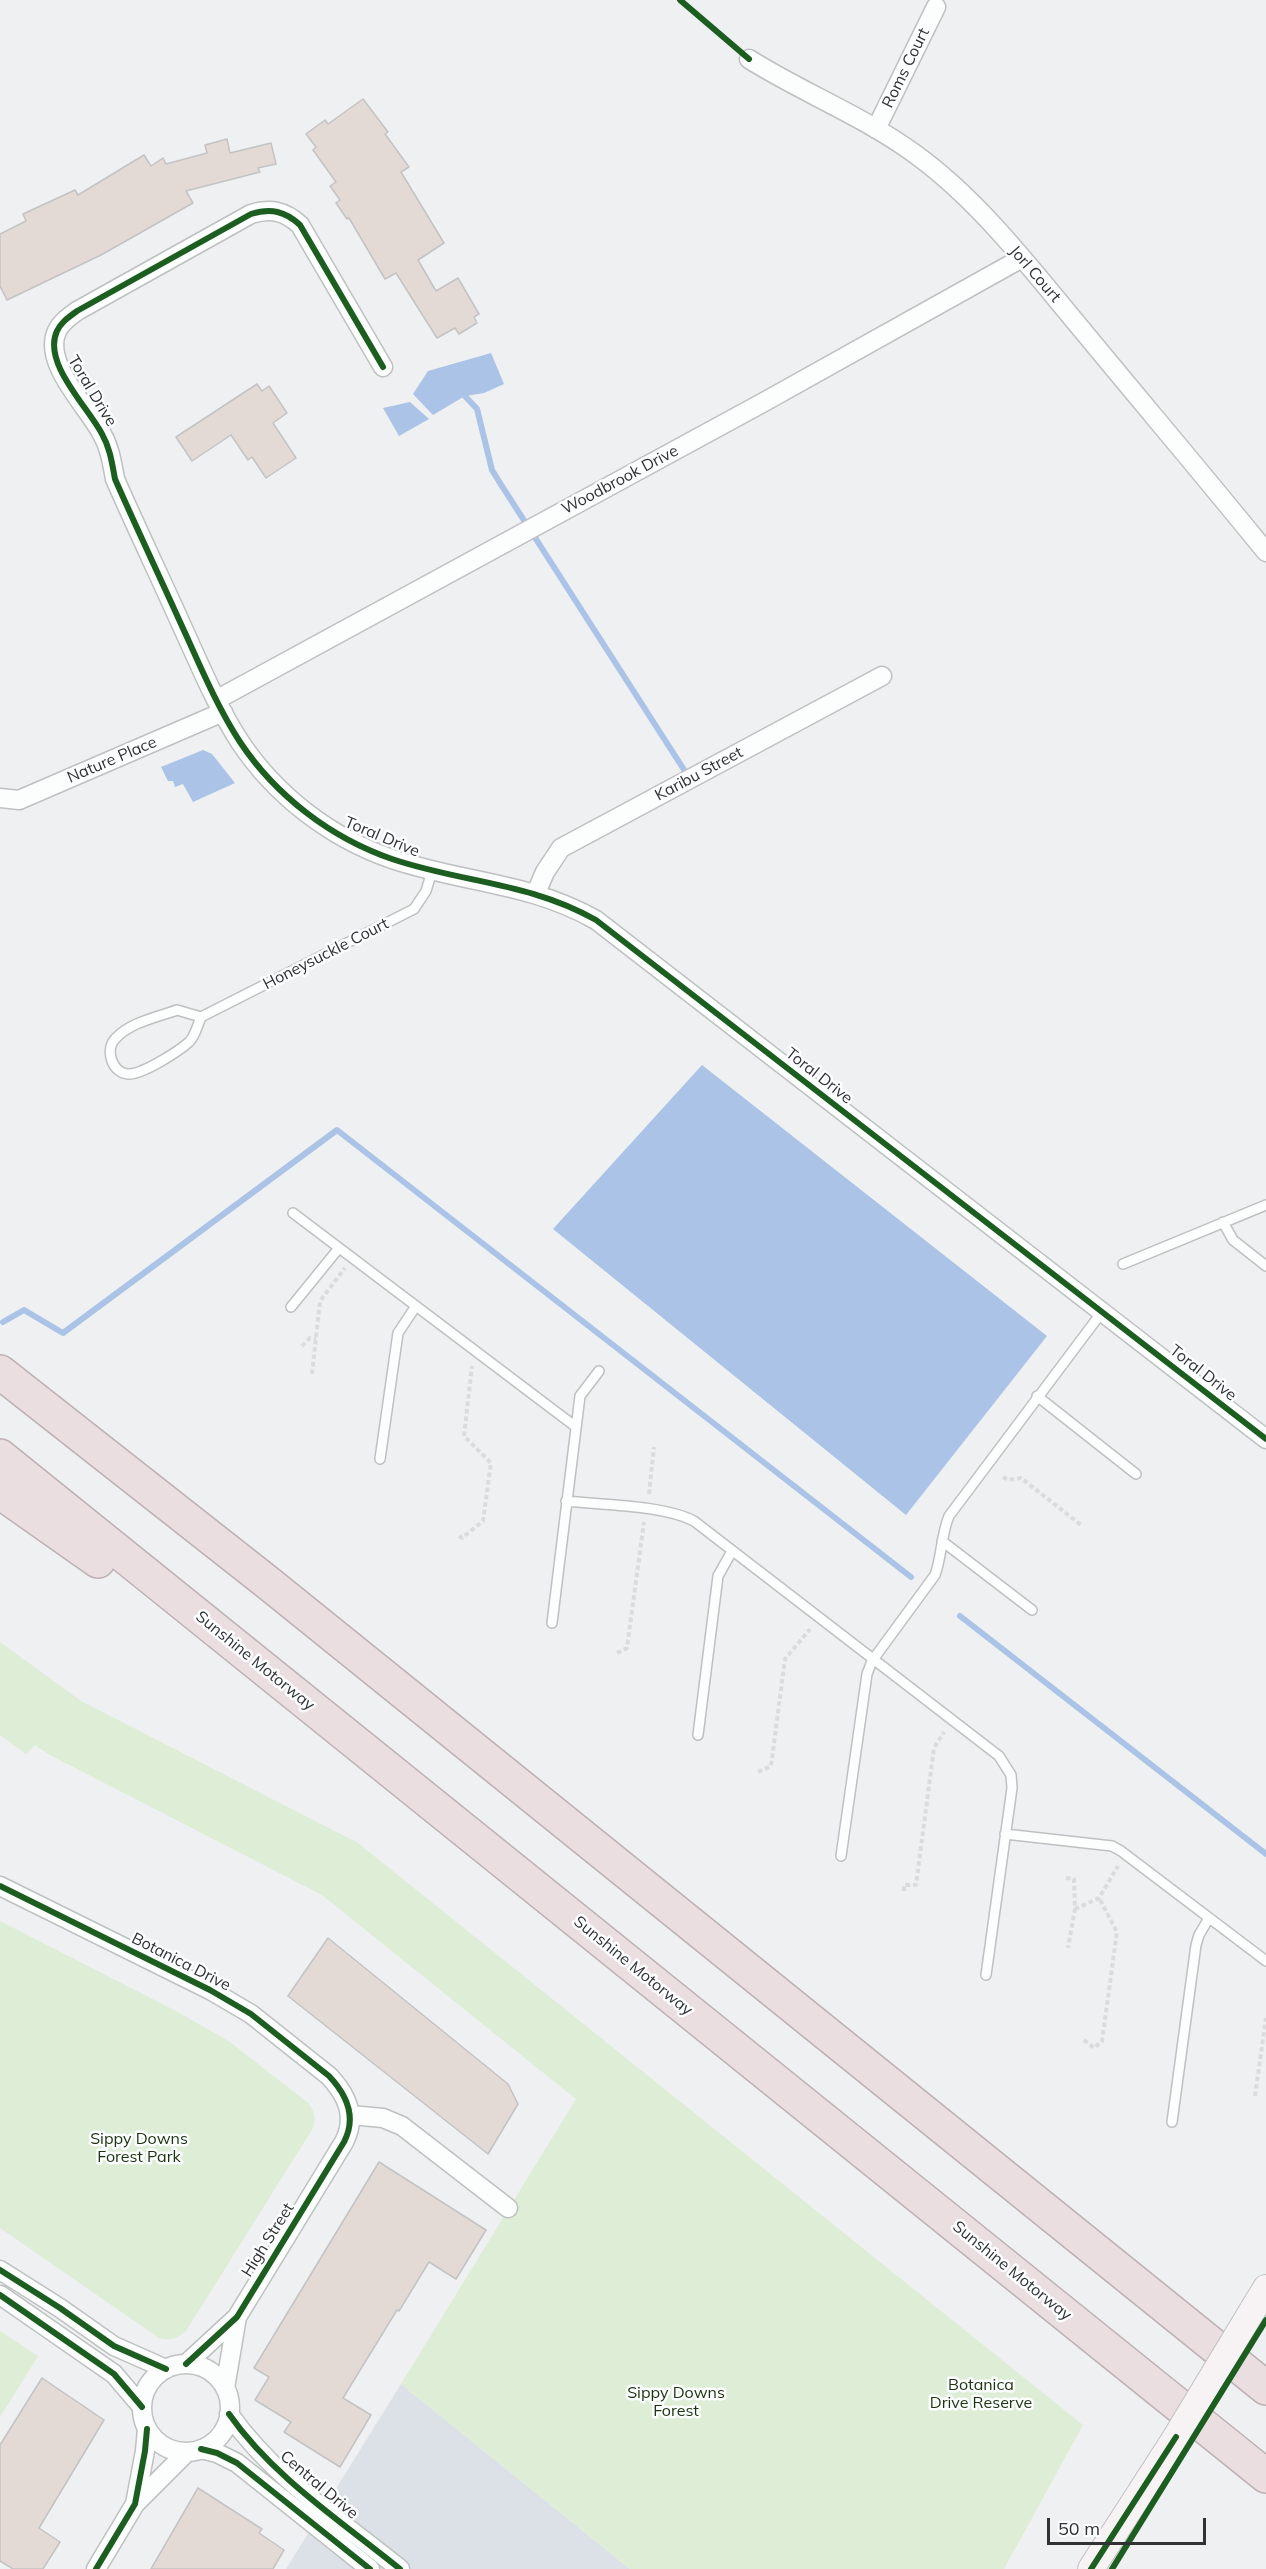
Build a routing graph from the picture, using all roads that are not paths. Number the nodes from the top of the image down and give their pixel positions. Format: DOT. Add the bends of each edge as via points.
graph roads {
  1 [pos="936,7"];
  2 [pos="749,59"];
  3 [pos="876,129"];
  4 [pos="1022,258"];
  5 [pos="383,367"];
  6 [pos="1266,552"];
  7 [pos="882,676"];
  8 [pos="220,706"];
  9 [pos="0,798"];
  10 [pos="432,871"];
  11 [pos="536,893"];
  12 [pos="201,1017"];
  13 [pos="1266,1205"];
  14 [pos="293,1213"];
  15 [pos="1223,1222"];
  16 [pos="339,1248"];
  17 [pos="1123,1264"];
  18 [pos="1266,1266"];
  19 [pos="416,1306"];
  20 [pos="291,1307"];
  21 [pos="1102,1312"];
  22 [pos="0,1346"];
  23 [pos="599,1371"];
  24 [pos="0,1372"];
  25 [pos="1037,1396"];
  26 [pos="576,1427"];
  27 [pos="1266,1439"];
  28 [pos="0,1456"];
  29 [pos="380,1459"];
  30 [pos="1136,1474"];
  31 [pos="0,1492"];
  32 [pos="566,1501"];
  33 [pos="942,1541"];
  34 [pos="732,1551"];
  35 [pos="267,1582"];
  36 [pos="1032,1610"];
  37 [pos="552,1623"];
  38 [pos="872,1661"];
  39 [pos="698,1735"];
  40 [pos="355,1742"];
  41 [pos="1005,1834"];
  42 [pos="841,1856"];
  43 [pos="0,1886"];
  44 [pos="1209,1918"];
  45 [pos="1266,1961"];
  46 [pos="986,1975"];
  47 [pos="351,2115"];
  48 [pos="1172,2122"];
  49 [pos="508,2208"];
  50 [pos="0,2270"];
  51 [pos="1266,2288"];
  52 [pos="0,2295"];
  53 [pos="237,2317"];
  54 [pos="186,2364"];
  55 [pos="166,2369"];
  56 [pos="225,2388"];
  57 [pos="1266,2388"];
  58 [pos="142,2407"];
  59 [pos="229,2414"];
  60 [pos="147,2429"];
  61 [pos="194,2450"];
  62 [pos="1266,2476"];
  63 [pos="135,2504"];
  64 [pos="96,2569"];
  65 [pos="370,2569"];
  66 [pos="400,2569"];
  67 [pos="1092,2569"];
  1 -- 3 [label="street, Roms Court"];
  2 -- 3 [label="street, Jorl Court"];
  3 -- 4 [label="street, Jorl Court" via="916,154 964,196"];
  4 -- 6 [label="street, Jorl Court"];
  4 -- 8 [label="street, Woodbrook Drive"];
  5 -- 8 [label="street, Toral Drive" via="300,225 290,215 278,211 251,214 77,311 56,332 54,344 61,371 102,433 115,479"];
  7 -- 11 [label="street, Karibu Street" via="568,844 554,856"];
  8 -- 9 [label="street, Nature Place" via="19,800"];
  8 -- 10 [label="street, Toral Drive" via="256,764 301,809 357,844"];
  10 -- 11 [label="street, Toral Drive"];
  10 -- 12 [label="lane, Honeysuckle Court" via="426,891 414,909"];
  11 -- 21 [label="street, Toral Drive" via="596,920"];
  12 -- 12 [label="lane" via="191,1041 151,1066 129,1074 111,1062 114,1039 131,1027 177,1010"];
  13 -- 15 [label="lane"];
  14 -- 16 [label="lane"];
  15 -- 17 [label="lane"];
  15 -- 18 [label="lane" via="1233,1240"];
  16 -- 19 [label="lane"];
  16 -- 20 [label="lane"];
  19 -- 26 [label="lane"];
  19 -- 29 [label="lane" via="398,1333"];
  21 -- 25 [label="lane"];
  21 -- 27 [label="street, Toral Drive"];
  22 -- 35 [label="highway"];
  23 -- 26 [label="lane" via="580,1396"];
  24 -- 35 [label="highway"];
  25 -- 30 [label="lane"];
  25 -- 33 [label="lane" via="949,1516"];
  26 -- 32 [label="lane"];
  28 -- 40 [label="highway, Sunshine Motorway"];
  31 -- 40 [label="highway"];
  32 -- 34 [label="lane" via="683,1515"];
  32 -- 37 [label="lane"];
  33 -- 36 [label="lane"];
  33 -- 38 [label="lane" via="935,1575"];
  34 -- 38 [label="lane"];
  34 -- 39 [label="lane" via="718,1576"];
  35 -- 57 [label="highway"];
  38 -- 41 [label="lane" via="999,1756 1011,1775"];
  38 -- 42 [label="lane" via="863,1689"];
  40 -- 62 [label="highway, Sunshine Motorway"];
  41 -- 44 [label="lane" via="1112,1846"];
  41 -- 46 [label="lane"];
  43 -- 47 [label="street, Botanica Drive" via="251,2014 329,2076 344,2095"];
  44 -- 45 [label="lane"];
  44 -- 48 [label="lane" via="1196,1945"];
  47 -- 49 [label="street" via="384,2118 402,2126"];
  47 -- 53 [label="street, High Street" via="344,2142"];
  50 -- 55 [label="street" via="114,2346"];
  51 -- 67 [label="street, bridge"];
  52 -- 58 [label="street" via="114,2374"];
  53 -- 54 [label="street, High Street"];
  53 -- 56 [label="street, High Street"];
  54 -- 55 [label="street"];
  54 -- 56 [label="street" via="209,2371"];
  55 -- 58 [label="street" via="148,2385"];
  56 -- 59 [label="street"];
  58 -- 60 [label="street"];
  59 -- 61 [label="street" via="220,2435 211,2444"];
  59 -- 66 [label="street, Central Drive" via="276,2468"];
  60 -- 61 [label="street" via="164,2446"];
  60 -- 63 [label="street"];
  61 -- 63 [label="street"];
  61 -- 65 [label="street, Central Drive" via="217,2453 237,2463"];
  63 -- 64 [label="street"];
}
